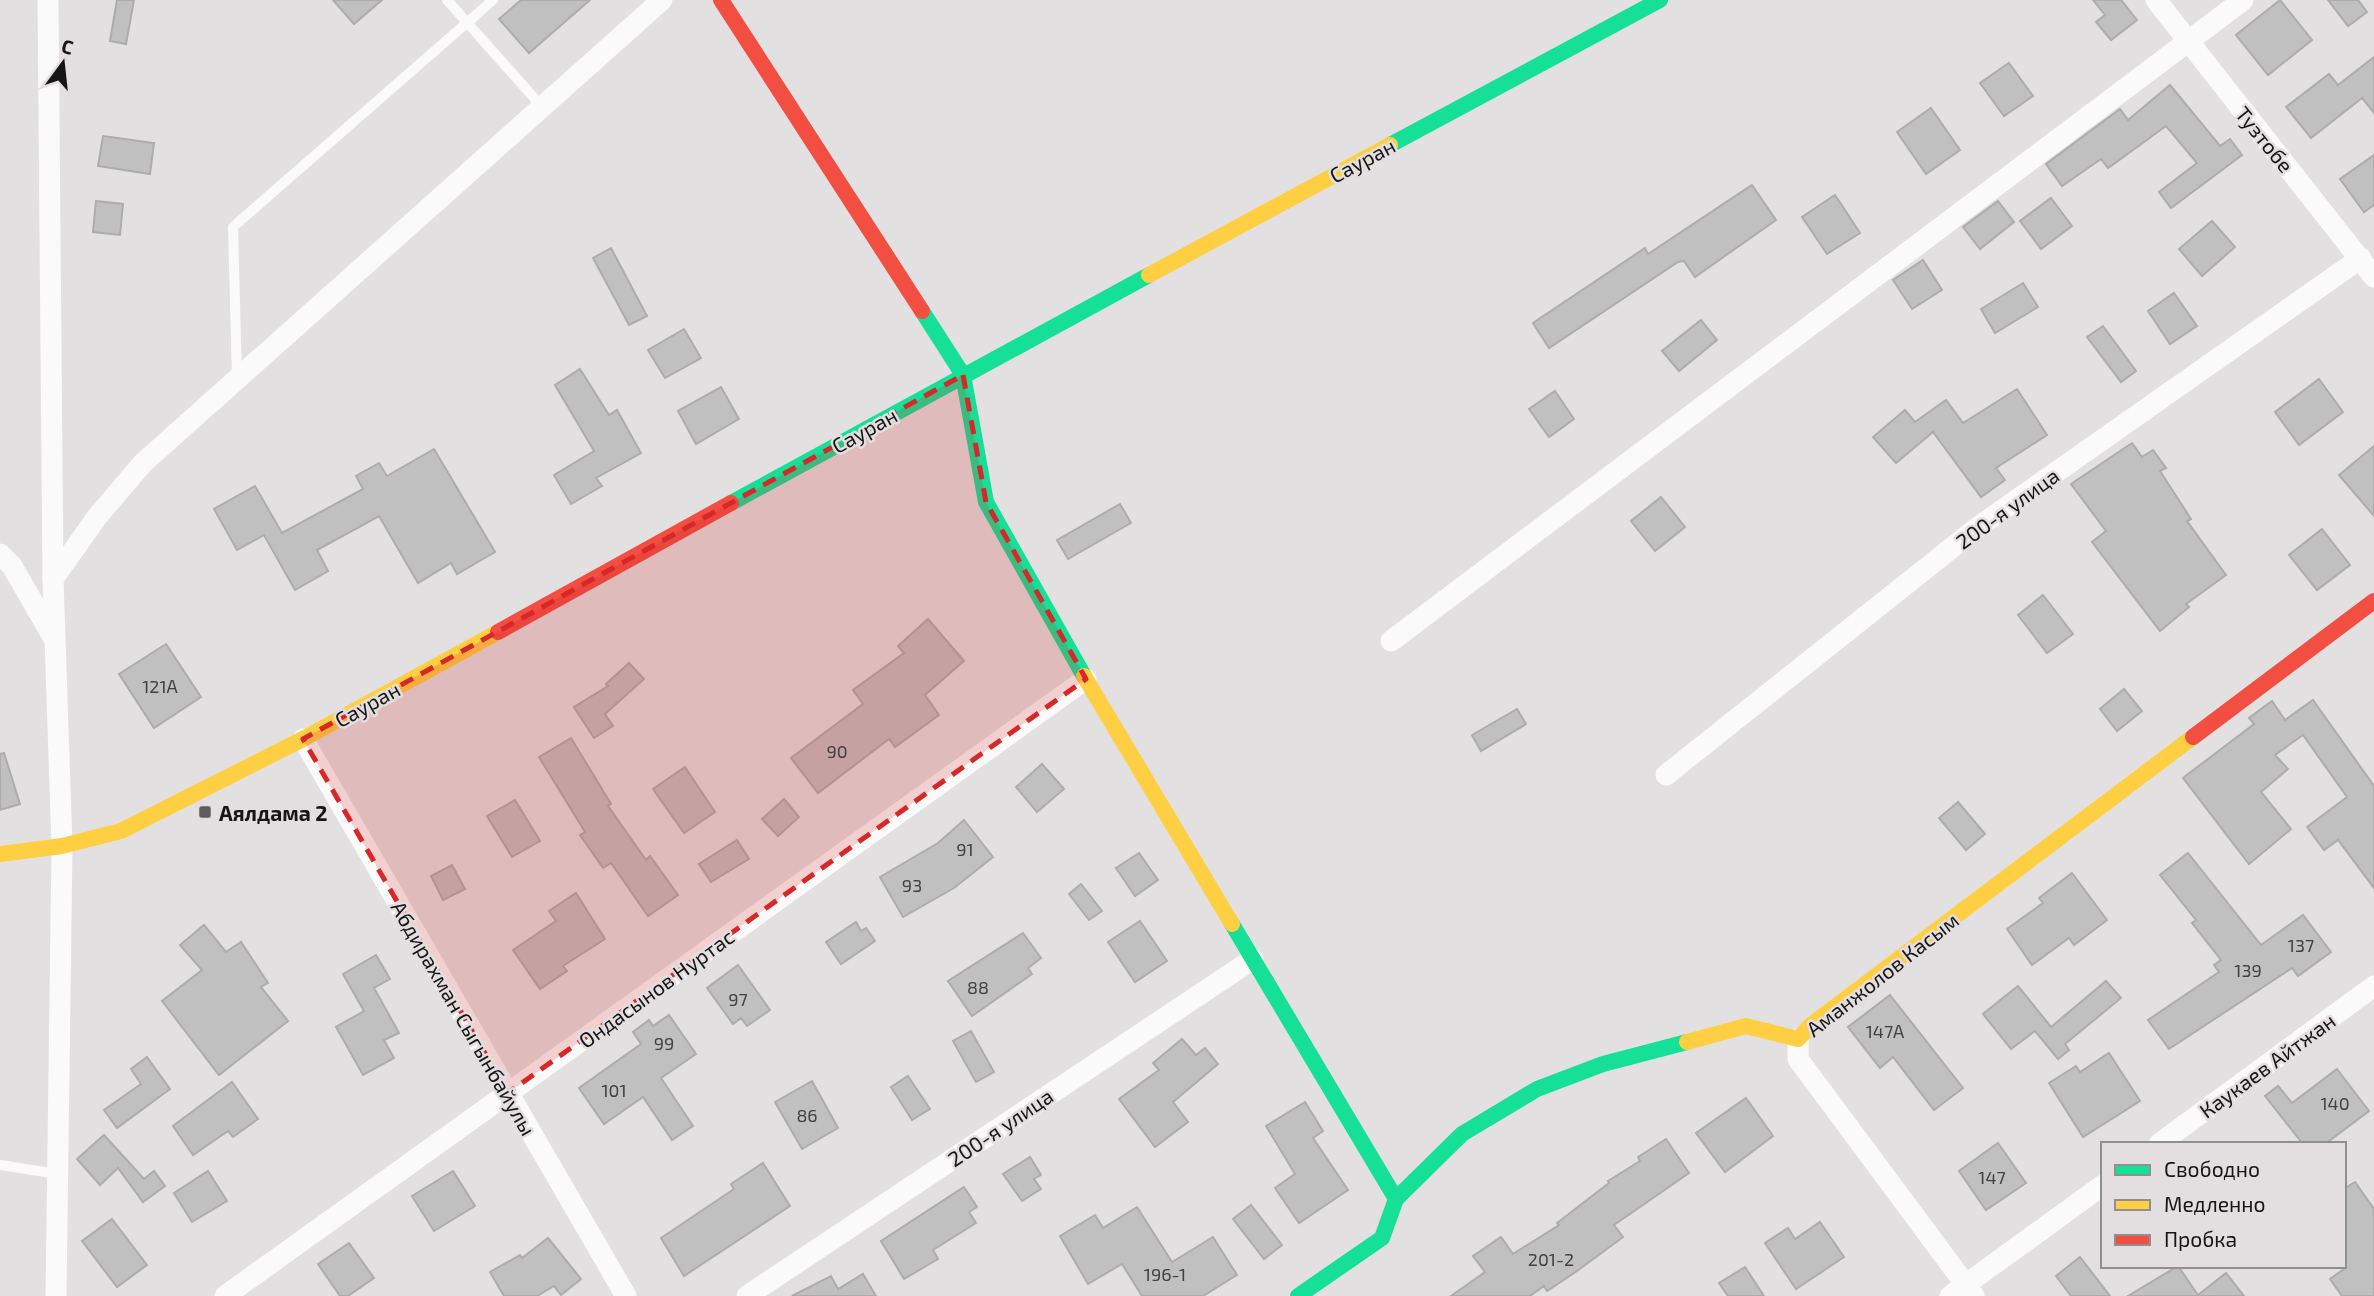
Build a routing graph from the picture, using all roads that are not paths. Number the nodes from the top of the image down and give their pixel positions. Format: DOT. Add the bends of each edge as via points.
graph roads {
  1 [pos="48,0"];
  2 [pos="447,0"];
  3 [pos="493,0"];
  4 [pos="662,0"];
  5 [pos="721,0"];
  6 [pos="1660,0"];
  7 [pos="2156,0"];
  8 [pos="2244,0"];
  9 [pos="468,22"];
  10 [pos="2186,41"];
  11 [pos="544,109"];
  12 [pos="2361,258"];
  13 [pos="2374,277"];
  14 [pos="963,375"];
  15 [pos="237,378"];
  16 [pos="0,554"];
  17 [pos="53,579"];
  18 [pos="2374,601"];
  19 [pos="54,639"];
  20 [pos="1391,641"];
  21 [pos="1086,679"];
  22 [pos="303,739"];
  23 [pos="1667,775"];
  24 [pos="62,846"];
  25 [pos="0,854"];
  26 [pos="1253,959"];
  27 [pos="2374,986"];
  28 [pos="1798,1040"];
  29 [pos="508,1093"];
  30 [pos="2162,1142"];
  31 [pos="0,1165"];
  32 [pos="58,1174"];
  33 [pos="2101,1187"];
  34 [pos="1396,1199"];
  35 [pos="1964,1292"];
  36 [pos="56,1296"];
  37 [pos="225,1296"];
  38 [pos="626,1296"];
  39 [pos="747,1296"];
  40 [pos="1298,1296"];
  1 -- 17 [label="street"];
  2 -- 9 [label="lane"];
  3 -- 9 [label="lane"];
  4 -- 11 [label="street"];
  5 -- 14 [label="street"];
  6 -- 14 [label="street, Сауран"];
  7 -- 10 [label="street, Тузтобе"];
  8 -- 10 [label="street"];
  9 -- 11 [label="lane"];
  9 -- 15 [label="lane" via="233,227"];
  10 -- 12 [label="street, Тузтобе"];
  10 -- 20 [label="street"];
  11 -- 15 [label="street"];
  12 -- 13 [label="street, Тузтобе"];
  12 -- 23 [label="street, 200-я улица" via="1978,527"];
  14 -- 21 [label="street" via="986,502"];
  14 -- 22 [label="street, Сауран"];
  15 -- 17 [label="street" via="143,463"];
  16 -- 19 [label="street" via="12,566"];
  17 -- 19 [label="street"];
  18 -- 28 [label="street, Аманжолов Касым" via="1811,1025"];
  19 -- 24 [label="street"];
  21 -- 26 [label="street"];
  21 -- 29 [label="street, Ондасынов Нуртас"];
  22 -- 24 [label="street, Сауран" via="121,831"];
  22 -- 29 [label="street, Абдирахман Сыгынбайулы"];
  24 -- 25 [label="street, Сауран"];
  24 -- 32 [label="street"];
  26 -- 34 [label="street"];
  26 -- 39 [label="street, 200-я улица"];
  27 -- 30 [label="street, Каукаев Айтжан"];
  28 -- 34 [label="street, Аманжолов Касым" via="1746,1026 1603,1064 1537,1089 1462,1134"];
  28 -- 35 [label="street" via="1798,1059"];
  29 -- 37 [label="street, Ондасынов Нуртас"];
  29 -- 38 [label="street, Абдирахман Сыгынбайулы"];
  31 -- 32 [label="lane"];
  32 -- 36 [label="street"];
  33 -- 35 [label="street"];
  34 -- 40 [label="street, Аманжолов Касым" via="1382,1238"];
}
